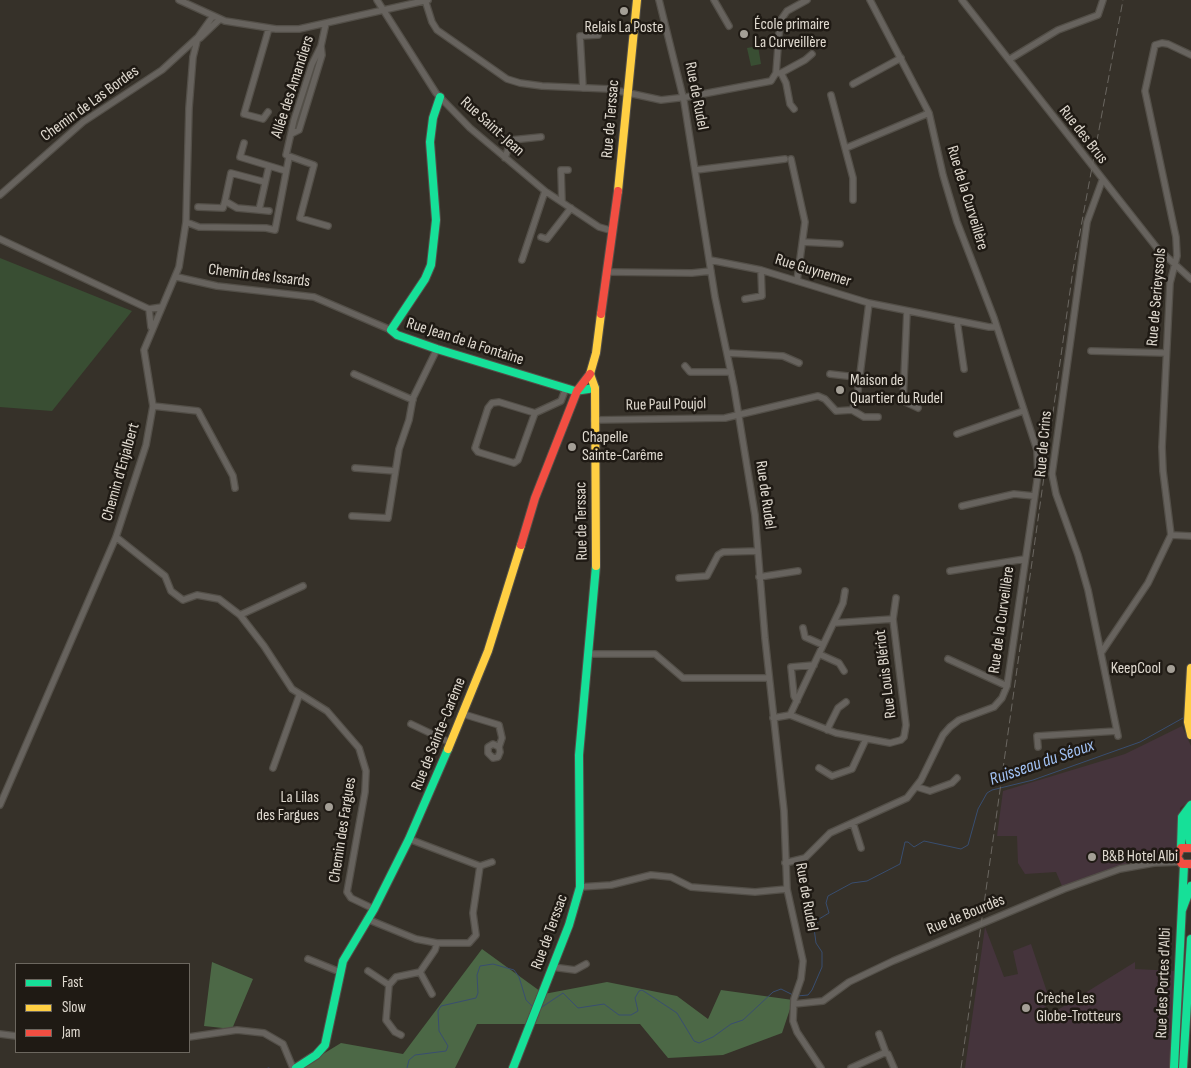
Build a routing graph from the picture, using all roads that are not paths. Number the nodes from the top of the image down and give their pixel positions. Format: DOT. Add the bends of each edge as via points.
graph roads {
  1 [pos="179,0"];
  2 [pos="377,0"];
  3 [pos="426,0"];
  4 [pos="637,0"];
  5 [pos="660,0"];
  6 [pos="714,0"];
  7 [pos="807,0"];
  8 [pos="870,0"];
  9 [pos="962,0"];
  10 [pos="1103,0"];
  11 [pos="384,10"];
  12 [pos="213,16"];
  13 [pos="220,19"];
  14 [pos="326,23"];
  15 [pos="729,26"];
  16 [pos="270,28"];
  17 [pos="598,35"];
  18 [pos="197,39"];
  19 [pos="321,46"];
  20 [pos="812,54"];
  21 [pos="1191,54"];
  22 [pos="901,58"];
  23 [pos="1010,58"];
  24 [pos="312,64"];
  25 [pos="319,65"];
  26 [pos="778,73"];
  27 [pos="852,84"];
  28 [pos="583,88"];
  29 [pos="628,92"];
  30 [pos="830,95"];
  31 [pos="440,97"];
  32 [pos="685,97"];
  33 [pos="794,109"];
  34 [pos="268,112"];
  35 [pos="929,113"];
  36 [pos="291,134"];
  37 [pos="541,137"];
  38 [pos="244,143"];
  39 [pos="846,148"];
  40 [pos="289,157"];
  41 [pos="505,158"];
  42 [pos="270,166"];
  43 [pos="568,170"];
  44 [pos="696,170"];
  45 [pos="286,171"];
  46 [pos="1102,181"];
  47 [pos="265,182"];
  48 [pos="545,191"];
  49 [pos="0,195"];
  50 [pos="852,200"];
  51 [pos="225,201"];
  52 [pos="562,202"];
  53 [pos="198,207"];
  54 [pos="571,208"];
  55 [pos="259,210"];
  56 [pos="269,211"];
  57 [pos="186,222"];
  58 [pos="328,226"];
  59 [pos="613,231"];
  60 [pos="541,237"];
  61 [pos="0,239"];
  62 [pos="803,242"];
  63 [pos="840,244"];
  64 [pos="522,260"];
  65 [pos="710,260"];
  66 [pos="1174,265"];
  67 [pos="761,270"];
  68 [pos="711,271"];
  69 [pos="607,272"];
  70 [pos="177,276"];
  71 [pos="1191,279"];
  72 [pos="798,281"];
  73 [pos="745,299"];
  74 [pos="869,303"];
  75 [pos="162,307"];
  76 [pos="148,309"];
  77 [pos="907,311"];
  78 [pos="957,321"];
  79 [pos="996,326"];
  80 [pos="152,328"];
  81 [pos="391,330"];
  82 [pos="438,349"];
  83 [pos="1091,351"];
  84 [pos="727,353"];
  85 [pos="1166,353"];
  86 [pos="800,363"];
  87 [pos="684,366"];
  88 [pos="964,369"];
  89 [pos="731,372"];
  90 [pos="354,374"];
  91 [pos="590,374"];
  92 [pos="830,374"];
  93 [pos="860,378"];
  94 [pos="881,380"];
  95 [pos="566,388"];
  96 [pos="595,388"];
  97 [pos="577,391"];
  98 [pos="413,400"];
  99 [pos="153,406"];
  100 [pos="918,408"];
  101 [pos="852,410"];
  102 [pos="1023,410"];
  103 [pos="535,413"];
  104 [pos="739,414"];
  105 [pos="878,417"];
  106 [pos="594,420"];
  107 [pos="957,434"];
  108 [pos="355,468"];
  109 [pos="395,471"];
  110 [pos="235,488"];
  111 [pos="1034,496"];
  112 [pos="962,506"];
  113 [pos="352,516"];
  114 [pos="1171,535"];
  115 [pos="1191,536"];
  116 [pos="116,537"];
  117 [pos="758,551"];
  118 [pos="1025,558"];
  119 [pos="798,571"];
  120 [pos="950,571"];
  121 [pos="759,577"];
  122 [pos="679,578"];
  123 [pos="303,586"];
  124 [pos="845,590"];
  125 [pos="896,598"];
  126 [pos="240,615"];
  127 [pos="893,619"];
  128 [pos="834,623"];
  129 [pos="804,628"];
  130 [pos="823,645"];
  131 [pos="1101,653"];
  132 [pos="589,654"];
  133 [pos="819,654"];
  134 [pos="948,659"];
  135 [pos="814,666"];
  136 [pos="1191,668"];
  137 [pos="844,671"];
  138 [pos="769,678"];
  139 [pos="1006,686"];
  140 [pos="299,696"];
  141 [pos="797,700"];
  142 [pos="846,702"];
  143 [pos="463,714"];
  144 [pos="790,715"];
  145 [pos="1190,717"];
  146 [pos="773,718"];
  147 [pos="411,724"];
  148 [pos="827,730"];
  149 [pos="1191,735"];
  150 [pos="866,739"];
  151 [pos="451,743"];
  152 [pos="499,747"];
  153 [pos="1038,747"];
  154 [pos="273,768"];
  155 [pos="819,768"];
  156 [pos="957,778"];
  157 [pos="917,786"];
  158 [pos="0,805"];
  159 [pos="1191,805"];
  160 [pos="1190,816"];
  161 [pos="853,822"];
  162 [pos="1191,831"];
  163 [pos="410,839"];
  164 [pos="861,848"];
  165 [pos="1191,848"];
  166 [pos="1184,859"];
  167 [pos="492,862"];
  168 [pos="785,863"];
  169 [pos="480,866"];
  170 [pos="1191,886"];
  171 [pos="580,887"];
  172 [pos="787,889"];
  173 [pos="374,909"];
  174 [pos="1180,914"];
  175 [pos="367,919"];
  176 [pos="1191,939"];
  177 [pos="437,943"];
  178 [pos="308,959"];
  179 [pos="586,964"];
  180 [pos="552,967"];
  181 [pos="368,971"];
  182 [pos="340,972"];
  183 [pos="420,972"];
  184 [pos="389,985"];
  185 [pos="432,994"];
  186 [pos="795,998"];
  187 [pos="1191,1011"];
  188 [pos="0,1034"];
  189 [pos="879,1034"];
  190 [pos="401,1035"];
  191 [pos="15,1036"];
  192 [pos="190,1037"];
  193 [pos="886,1053"];
  194 [pos="294,1068"];
  195 [pos="513,1068"];
  196 [pos="821,1068"];
  197 [pos="851,1068"];
  198 [pos="894,1068"];
  199 [pos="1174,1068"];
  200 [pos="1185,1068"];
  1 -- 12 [label="street"];
  2 -- 11 [label="street, Rue Saint-Jean"];
  3 -- 11 [label="street"];
  3 -- 28 [label="street" via="437,30 507,79 520,84"];
  4 -- 29 [label="main road, Rue de Terssac"];
  5 -- 32 [label="street, Rue de Rudel"];
  6 -- 15 [label="street"];
  7 -- 26 [label="street" via="787,11 780,21"];
  8 -- 22 [label="street, Rue de la Curveillère"];
  9 -- 23 [label="street, Rue des Brus"];
  10 -- 23 [label="street" via="1098,15 1058,30"];
  11 -- 14 [label="street"];
  11 -- 31 [label="street, Rue Saint-Jean"];
  12 -- 13 [label="street"];
  12 -- 18 [label="street, Chemin d'Enjalbert"];
  13 -- 16 [label="street"];
  13 -- 18 [label="street"];
  14 -- 16 [label="street" via="299,29"];
  14 -- 19 [label="street, Allée des Amandiers"];
  16 -- 34 [label="street" via="244,114 263,119"];
  17 -- 28 [label="street" via="580,36"];
  18 -- 49 [label="street, Chemin de Las Bordes" via="162,70 83,122"];
  18 -- 57 [label="street, Chemin d'Enjalbert" via="189,108"];
  19 -- 24 [label="street, Allée des Amandiers"];
  19 -- 25 [label="street"];
  20 -- 26 [label="street"];
  21 -- 66 [label="street, Rue de Serieyssols" via="1162,42 1155,45 1145,92 1176,237"];
  22 -- 27 [label="street"];
  22 -- 35 [label="street, Rue de la Curveillère"];
  23 -- 46 [label="street, Rue des Brus"];
  24 -- 25 [label="street"];
  24 -- 36 [label="street, Allée des Amandiers"];
  25 -- 36 [label="street" via="299,130"];
  26 -- 32 [label="street" via="771,81"];
  26 -- 33 [label="street"];
  28 -- 29 [label="street"];
  29 -- 32 [label="street" via="654,99"];
  29 -- 59 [label="main road, Rue de Terssac"];
  30 -- 39 [label="street"];
  31 -- 41 [label="street, Rue Saint-Jean"];
  31 -- 81 [label="main road, Rue Jean de la Fontaine" via="430,142 436,229 431,265"];
  32 -- 44 [label="street, Rue de Rudel"];
  35 -- 39 [label="street"];
  35 -- 79 [label="street, Rue de la Curveillère" via="957,222"];
  36 -- 40 [label="street, Allée des Amandiers" via="286,152"];
  37 -- 41 [label="street" via="511,140"];
  38 -- 42 [label="street" via="240,157"];
  39 -- 50 [label="street" via="853,178"];
  40 -- 45 [label="street, Allée des Amandiers"];
  40 -- 58 [label="street, Allée des Amandiers" via="314,166 300,218"];
  41 -- 48 [label="street, Rue Saint-Jean"];
  42 -- 45 [label="street"];
  42 -- 47 [label="street"];
  43 -- 52 [label="street" via="561,170"];
  44 -- 62 [label="street" via="788,159 804,214"];
  44 -- 65 [label="street, Rue de Rudel"];
  45 -- 57 [label="street, Allée des Amandiers" via="275,230 199,227"];
  46 -- 66 [label="street, Rue des Brus"];
  46 -- 131 [label="street, Rue de Crins" via="1087,222 1052,468 1054,486 1081,564"];
  47 -- 51 [label="street" via="231,173"];
  47 -- 55 [label="street"];
  48 -- 52 [label="street, Rue Saint-Jean"];
  48 -- 64 [label="street"];
  51 -- 53 [label="street" via="223,208"];
  51 -- 55 [label="street" via="237,208"];
  52 -- 54 [label="street, Rue Saint-Jean"];
  54 -- 59 [label="street, Rue Saint-Jean" via="599,227"];
  54 -- 60 [label="street" via="547,239"];
  55 -- 56 [label="street"];
  57 -- 70 [label="street, Chemin d'Enjalbert"];
  59 -- 69 [label="main road, Rue de Terssac"];
  61 -- 76 [label="street"];
  62 -- 63 [label="street"];
  62 -- 72 [label="street"];
  65 -- 67 [label="street, Rue Guynemer"];
  65 -- 68 [label="street, Rue de Rudel"];
  66 -- 71 [label="street, Rue des Brus"];
  66 -- 85 [label="street, Rue de Serieyssols"];
  67 -- 72 [label="street, Rue Guynemer"];
  67 -- 73 [label="street" via="762,296"];
  68 -- 69 [label="street"];
  68 -- 84 [label="street, Rue de Rudel"];
  69 -- 91 [label="main road, Rue de Terssac"];
  70 -- 75 [label="street, Chemin d'Enjalbert"];
  70 -- 81 [label="street, Chemin des Issards" via="217,286 314,297"];
  72 -- 74 [label="street, Rue Guynemer"];
  74 -- 77 [label="street, Rue Guynemer"];
  74 -- 93 [label="street"];
  75 -- 76 [label="street"];
  75 -- 80 [label="street, Chemin d'Enjalbert"];
  76 -- 80 [label="street"];
  77 -- 78 [label="street, Rue Guynemer"];
  77 -- 100 [label="street" via="903,401"];
  78 -- 79 [label="street, Rue Guynemer"];
  78 -- 88 [label="street"];
  79 -- 102 [label="street, Rue de la Curveillère"];
  80 -- 99 [label="street, Chemin d'Enjalbert" via="144,358"];
  81 -- 82 [label="main road, Rue Jean de la Fontaine"];
  82 -- 95 [label="main road, Rue Jean de la Fontaine"];
  82 -- 98 [label="street"];
  83 -- 85 [label="street"];
  84 -- 86 [label="street" via="783,356"];
  84 -- 89 [label="street, Rue de Rudel"];
  85 -- 114 [label="street, Rue de Serieyssols" via="1163,471"];
  87 -- 89 [label="street" via="690,372"];
  89 -- 104 [label="street, Rue de Rudel"];
  90 -- 98 [label="street"];
  91 -- 96 [label="main road, Rue de Terssac"];
  91 -- 97 [label="main road, Rue de Sainte-Carême"];
  92 -- 93 [label="street"];
  93 -- 94 [label="street"];
  93 -- 101 [label="street"];
  95 -- 97 [label="main road, Rue Jean de la Fontaine"];
  95 -- 103 [label="street" via="561,401"];
  96 -- 97 [label="main road, Rue Jean de la Fontaine"];
  96 -- 106 [label="main road, Rue de Terssac"];
  97 -- 143 [label="main road, Rue de Sainte-Carême" via="535,498 488,651"];
  98 -- 109 [label="street"];
  99 -- 110 [label="street" via="198,411 233,476"];
  99 -- 116 [label="street, Chemin d'Enjalbert" via="146,445"];
  101 -- 104 [label="street, Rue Paul Poujol" via="840,413 818,396"];
  101 -- 105 [label="street" via="864,418"];
  102 -- 107 [label="street"];
  102 -- 111 [label="street, Rue de la Curveillère" via="1038,456"];
  103 -- 103 [label="street" via="499,402 492,403 475,448 486,455 514,463 518,460"];
  104 -- 106 [label="street, Rue Paul Poujol" via="725,418"];
  104 -- 117 [label="street, Rue de Rudel"];
  106 -- 132 [label="main road, Rue de Terssac" via="596,573"];
  108 -- 109 [label="street"];
  109 -- 113 [label="street" via="388,518"];
  111 -- 112 [label="street" via="1014,494"];
  111 -- 118 [label="street, Rue de la Curveillère"];
  114 -- 115 [label="street"];
  114 -- 131 [label="street" via="1148,583"];
  116 -- 126 [label="street, Chemin des Fargues" via="165,576 171,591 183,600 197,594 219,599"];
  116 -- 158 [label="street, Chemin d'Enjalbert"];
  117 -- 121 [label="street, Rue de Rudel"];
  117 -- 122 [label="street" via="723,552 707,576"];
  118 -- 120 [label="street, Rue de la Curveillère"];
  118 -- 139 [label="street, Rue de la Curveillère"];
  119 -- 121 [label="street"];
  121 -- 138 [label="street, Rue de Rudel"];
  123 -- 126 [label="street"];
  124 -- 128 [label="street" via="845,598"];
  125 -- 127 [label="street, Rue Louis Blériot"];
  126 -- 140 [label="street, Chemin des Fargues"];
  127 -- 128 [label="street"];
  127 -- 150 [label="street, Rue Louis Blériot" via="904,736 896,742"];
  128 -- 130 [label="street"];
  129 -- 130 [label="street" via="805,637"];
  130 -- 133 [label="street"];
  131 -- 153 [label="street, Rue de Crins" via="1118,733 1037,736"];
  132 -- 138 [label="street" via="655,654 683,678"];
  132 -- 171 [label="main road, Rue de Terssac" via="578,762"];
  133 -- 135 [label="street"];
  133 -- 137 [label="street" via="839,662"];
  134 -- 139 [label="street"];
  135 -- 141 [label="street"];
  135 -- 141 [label="street" via="791,667"];
  136 -- 145 [label="main road"];
  138 -- 146 [label="street, Rue de Rudel"];
  139 -- 157 [label="street" via="994,707 959,720 950,727"];
  140 -- 154 [label="street"];
  140 -- 173 [label="street, Chemin des Fargues" via="327,711 356,743 362,755 366,770 365,792 358,843 346,886 351,898"];
  141 -- 144 [label="street"];
  142 -- 148 [label="street" via="841,704"];
  143 -- 151 [label="main road, Rue de Sainte-Carême"];
  143 -- 152 [label="street" via="500,725 502,738"];
  144 -- 146 [label="street"];
  144 -- 148 [label="street, Rue Louis Blériot"];
  145 -- 149 [label="main road"];
  146 -- 168 [label="street, Rue de Rudel" via="784,811"];
  147 -- 151 [label="street"];
  148 -- 150 [label="street, Rue Louis Blériot"];
  150 -- 155 [label="street" via="852,770 832,776"];
  151 -- 163 [label="main road, Rue de Sainte-Carême"];
  156 -- 157 [label="street" via="952,784 930,791"];
  157 -- 161 [label="street" via="907,798"];
  159 -- 166 [label="main road" via="1182,817"];
  160 -- 162 [label="main road"];
  160 -- 165 [label="main road"];
  161 -- 164 [label="street"];
  161 -- 168 [label="street" via="830,833 805,858"];
  163 -- 169 [label="street"];
  163 -- 173 [label="main road, Rue de Sainte-Carême"];
  165 -- 166 [label="main road"];
  166 -- 174 [label="main road, Rue des Portes d'Albi"];
  166 -- 186 [label="street, Rue de Bourdès" via="1120,868 894,961 849,982 823,1001"];
  167 -- 169 [label="street"];
  168 -- 172 [label="street, Rue de Rudel"];
  169 -- 177 [label="street" via="473,914 477,931 474,940 465,944"];
  170 -- 174 [label="main road"];
  171 -- 172 [label="street" via="611,885 651,875 671,877 691,887 755,892"];
  171 -- 180 [label="main road, Rue de Terssac"];
  172 -- 186 [label="street, Rue de Rudel" via="803,961"];
  173 -- 175 [label="main road, Rue de Sainte-Carême"];
  174 -- 199 [label="main road, Rue des Portes d'Albi"];
  175 -- 177 [label="street" via="416,939"];
  175 -- 182 [label="main road, Rue de Sainte-Carême"];
  176 -- 200 [label="main road"];
  177 -- 183 [label="street"];
  178 -- 182 [label="street"];
  179 -- 180 [label="street" via="575,970"];
  180 -- 195 [label="main road, Rue de Terssac"];
  181 -- 184 [label="street"];
  182 -- 194 [label="main road, Rue de Sainte-Carême" via="325,1045 316,1055"];
  183 -- 184 [label="street" via="396,977"];
  183 -- 185 [label="street"];
  184 -- 190 [label="street" via="386,1020"];
  186 -- 196 [label="street, Rue de Rudel" via="793,1021 797,1032"];
  187 -- 200 [label="main road"];
  188 -- 191 [label="street"];
  189 -- 193 [label="street"];
  192 -- 194 [label="street" via="237,1030 264,1033 283,1044"];
  193 -- 197 [label="street"];
  193 -- 198 [label="street"];
}
